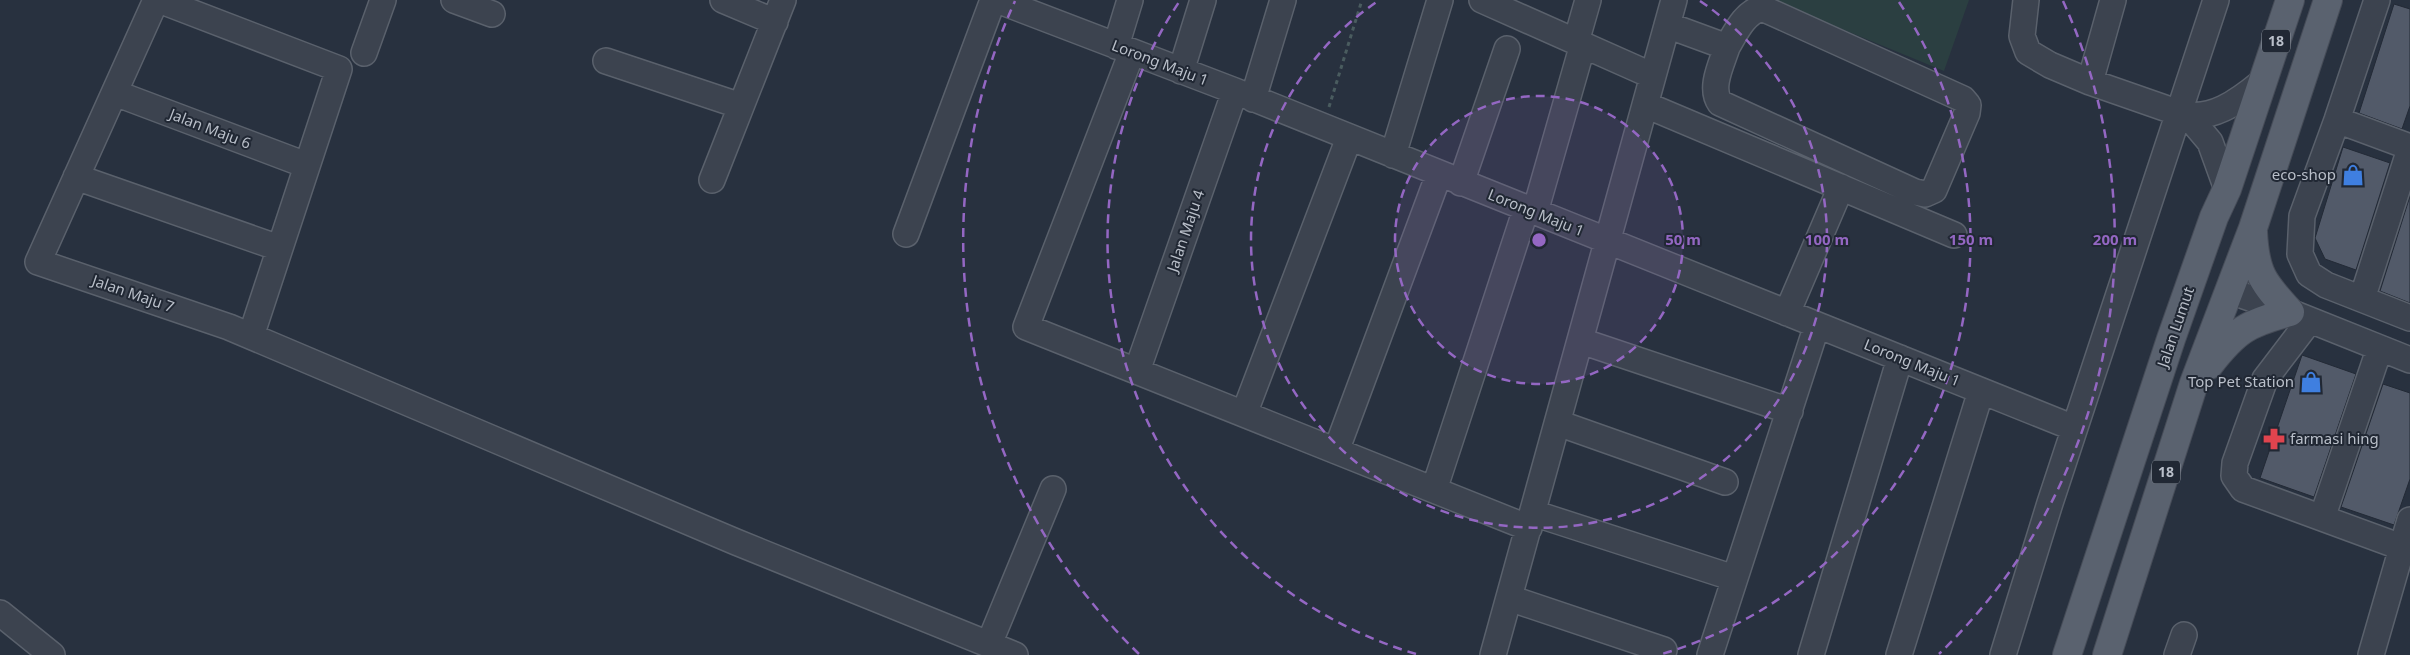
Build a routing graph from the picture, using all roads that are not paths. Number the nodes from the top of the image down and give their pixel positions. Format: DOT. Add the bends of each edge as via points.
graph roads {
  1 [pos="158,0"];
  2 [pos="383,0"];
  3 [pos="454,0"];
  4 [pos="723,0"];
  5 [pos="995,0"];
  6 [pos="1130,0"];
  7 [pos="1203,0"];
  8 [pos="1283,0"];
  9 [pos="1440,0"];
  10 [pos="1588,0"];
  11 [pos="1674,0"];
  12 [pos="2026,0"];
  13 [pos="2113,0"];
  14 [pos="2216,0"];
  15 [pos="2290,0"];
  16 [pos="2328,0"];
  17 [pos="2377,0"];
  18 [pos="1492,2"];
  19 [pos="1048,9"];
  20 [pos="779,11"];
  21 [pos="492,14"];
  22 [pos="1668,25"];
  23 [pos="1580,43"];
  24 [pos="1727,47"];
  25 [pos="1124,49"];
  26 [pos="1507,49"];
  27 [pos="364,53"];
  28 [pos="606,61"];
  29 [pos="1182,71"];
  30 [pos="1653,76"];
  31 [pos="2090,82"];
  32 [pos="2262,82"];
  33 [pos="115,93"];
  34 [pos="1244,95"];
  35 [pos="1646,105"];
  36 [pos="742,106"];
  37 [pos="2183,114"];
  38 [pos="2337,120"];
  39 [pos="1349,138"];
  40 [pos="2410,148"];
  41 [pos="1393,155"];
  42 [pos="306,165"];
  43 [pos="76,177"];
  44 [pos="1450,178"];
  45 [pos="712,180"];
  46 [pos="1842,187"];
  47 [pos="2226,189"];
  48 [pos="1530,210"];
  49 [pos="2214,217"];
  50 [pos="2253,228"];
  51 [pos="906,234"];
  52 [pos="1954,235"];
  53 [pos="1608,241"];
  54 [pos="279,248"];
  55 [pos="2230,291"];
  56 [pos="2362,299"];
  57 [pos="1787,313"];
  58 [pos="2300,316"];
  59 [pos="2410,318"];
  60 [pos="1817,325"];
  61 [pos="240,331"];
  62 [pos="2171,339"];
  63 [pos="1581,341"];
  64 [pos="2379,350"];
  65 [pos="1900,358"];
  66 [pos="2410,360"];
  67 [pos="1138,372"];
  68 [pos="2194,383"];
  69 [pos="1981,391"];
  70 [pos="1790,411"];
  71 [pos="1244,414"];
  72 [pos="1558,423"];
  73 [pos="2074,428"];
  74 [pos="1336,451"];
  75 [pos="1725,482"];
  76 [pos="1053,488"];
  77 [pos="1434,490"];
  78 [pos="2322,518"];
  79 [pos="1531,520"];
  80 [pos="2410,520"];
  81 [pos="2401,547"];
  82 [pos="1734,578"];
  83 [pos="1509,598"];
  84 [pos="0,613"];
  85 [pos="988,644"];
  86 [pos="1664,650"];
  87 [pos="52,655"];
  88 [pos="1015,655"];
  89 [pos="1493,655"];
  90 [pos="1710,655"];
  91 [pos="1811,655"];
  92 [pos="1899,655"];
  93 [pos="2003,655"];
  94 [pos="2067,655"];
  95 [pos="2107,655"];
  96 [pos="2371,655"];
  1 -- 33 [label="street"];
  1 -- 42 [label="street" via="339,69"];
  2 -- 27 [label="street"];
  3 -- 21 [label="street"];
  4 -- 20 [label="street"];
  5 -- 19 [label="street, Lorong Maju 1"];
  5 -- 51 [label="street"];
  6 -- 25 [label="street"];
  7 -- 29 [label="street"];
  8 -- 34 [label="street, Jalan Maju 4"];
  9 -- 41 [label="street"];
  10 -- 23 [label="street"];
  11 -- 22 [label="street"];
  12 -- 31 [label="street" via="2022,36 2028,52"];
  13 -- 31 [label="street"];
  14 -- 37 [label="street"];
  15 -- 32 [label="main road, Jalan Lumut / 18"];
  16 -- 50 [label="main road, 18"];
  17 -- 38 [label="street"];
  18 -- 23 [label="street"];
  19 -- 25 [label="street, Lorong Maju 1"];
  20 -- 36 [label="street"];
  22 -- 24 [label="street"];
  22 -- 30 [label="street"];
  23 -- 30 [label="street"];
  23 -- 48 [label="street"];
  24 -- 24 [label="street" via="1716,84 1715,96 1720,103 1915,192 1925,194 1934,190 1967,113 1968,105 1963,99 1762,8 1746,17"];
  25 -- 29 [label="street, Lorong Maju 1"];
  25 -- 67 [label="street" via="1026,327"];
  26 -- 44 [label="street"];
  28 -- 36 [label="street"];
  29 -- 34 [label="street, Lorong Maju 1"];
  30 -- 35 [label="street"];
  31 -- 37 [label="street"];
  32 -- 37 [label="street" via="2225,108"];
  32 -- 47 [label="main road, Jalan Lumut / 18"];
  33 -- 42 [label="street, Jalan Maju 6"];
  33 -- 43 [label="street"];
  34 -- 39 [label="street, Lorong Maju 1"];
  34 -- 67 [label="street, Jalan Maju 4"];
  35 -- 46 [label="street"];
  35 -- 53 [label="street"];
  36 -- 45 [label="street"];
  37 -- 47 [label="street" via="2210,142"];
  37 -- 73 [label="street"];
  38 -- 40 [label="street"];
  38 -- 56 [label="street" via="2302,216 2300,254 2309,274 2326,285"];
  39 -- 41 [label="street, Lorong Maju 1"];
  39 -- 71 [label="street"];
  40 -- 56 [label="street"];
  41 -- 44 [label="street, Lorong Maju 1"];
  42 -- 54 [label="street"];
  43 -- 54 [label="street"];
  43 -- 61 [label="street, Jalan Maju 7" via="38,262"];
  44 -- 48 [label="street, Lorong Maju 1"];
  44 -- 74 [label="street"];
  46 -- 52 [label="street"];
  46 -- 57 [label="street"];
  47 -- 49 [label="main road, Jalan Lumut / 18"];
  48 -- 53 [label="street, Lorong Maju 1"];
  48 -- 77 [label="street"];
  49 -- 55 [label="main road" via="2213,239 2218,268"];
  49 -- 62 [label="main road, Jalan Lumut / 18"];
  50 -- 55 [label="main road, 18"];
  50 -- 58 [label="main road" via="2254,255 2260,274 2268,287"];
  53 -- 57 [label="street, Lorong Maju 1"];
  53 -- 63 [label="street"];
  54 -- 61 [label="street"];
  55 -- 58 [label="street"];
  55 -- 62 [label="main road" via="2209,296 2198,304"];
  55 -- 68 [label="main road, 18"];
  56 -- 59 [label="street"];
  57 -- 60 [label="street, Lorong Maju 1"];
  58 -- 64 [label="street"];
  58 -- 68 [label="main road" via="2249,325 2234,335"];
  58 -- 78 [label="street" via="2265,379 2235,463 2234,476 2243,489"];
  60 -- 65 [label="street, Lorong Maju 1"];
  60 -- 70 [label="street"];
  61 -- 85 [label="street, Jalan Maju 7" via="736,542"];
  62 -- 94 [label="main road, Jalan Lumut / 18"];
  63 -- 70 [label="street"];
  63 -- 72 [label="street"];
  64 -- 66 [label="street"];
  64 -- 78 [label="street"];
  65 -- 69 [label="street, Lorong Maju 1"];
  65 -- 91 [label="street"];
  67 -- 71 [label="street"];
  68 -- 95 [label="main road, 18"];
  69 -- 73 [label="street, Lorong Maju 1"];
  69 -- 92 [label="street"];
  70 -- 82 [label="street"];
  71 -- 74 [label="street"];
  72 -- 75 [label="street"];
  72 -- 79 [label="street"];
  73 -- 93 [label="street"];
  74 -- 77 [label="street"];
  76 -- 85 [label="street"];
  77 -- 79 [label="street"];
  78 -- 81 [label="street"];
  79 -- 82 [label="street"];
  79 -- 83 [label="street"];
  80 -- 81 [label="street"];
  81 -- 96 [label="street"];
  82 -- 90 [label="street"];
  83 -- 86 [label="street"];
  83 -- 89 [label="street"];
  84 -- 87 [label="street"];
  85 -- 88 [label="street, Jalan Maju 7"];
}
